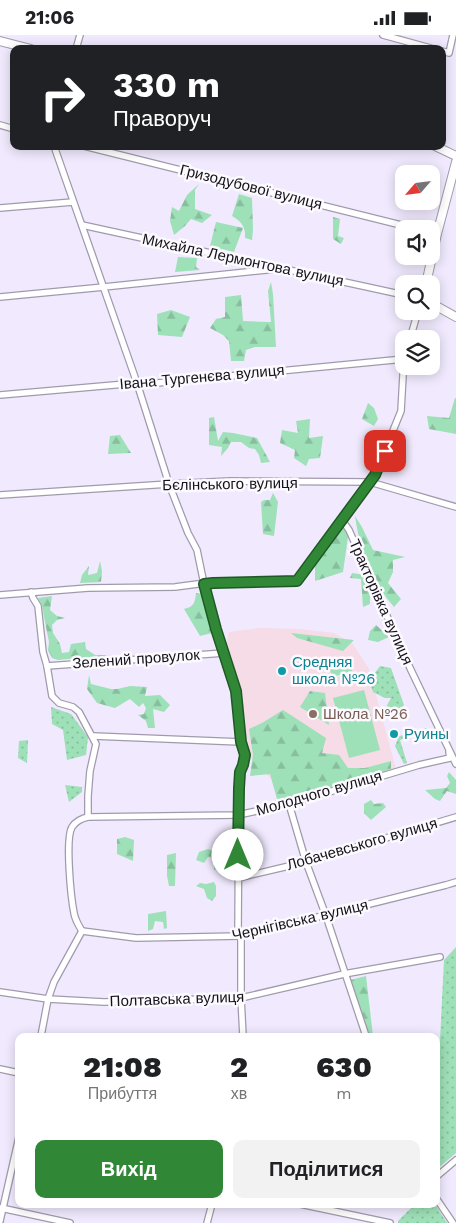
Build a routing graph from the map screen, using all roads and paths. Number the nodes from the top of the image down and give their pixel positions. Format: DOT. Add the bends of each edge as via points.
graph roads {
  1 [pos="383,35"];
  2 [pos="453,35"];
  3 [pos="0,41"];
  4 [pos="15,45"];
  5 [pos="419,45"];
  6 [pos="446,52"];
  7 [pos="55,150"];
  8 [pos="100,150"];
  9 [pos="443,150"];
  10 [pos="456,156"];
  11 [pos="456,163"];
  12 [pos="73,202"];
  13 [pos="0,208"];
  14 [pos="438,220"];
  15 [pos="395,224"];
  16 [pos="82,225"];
  17 [pos="280,269"];
  18 [pos="104,287"];
  19 [pos="395,293"];
  20 [pos="0,297"];
  21 [pos="440,308"];
  22 [pos="456,317"];
  23 [pos="395,359"];
  24 [pos="403,375"];
  25 [pos="137,383"];
  26 [pos="0,395"];
  27 [pos="370,482"];
  28 [pos="169,484"];
  29 [pos="0,495"];
  30 [pos="456,507"];
  31 [pos="342,520"];
  32 [pos="204,584"];
  33 [pos="31,592"];
  34 [pos="0,595"];
  35 [pos="224,653"];
  36 [pos="48,666"];
  37 [pos="93,736"];
  38 [pos="241,742"];
  39 [pos="449,750"];
  40 [pos="456,764"];
  41 [pos="289,803"];
  42 [pos="238,815"];
  43 [pos="88,817"];
  44 [pos="456,817"];
  45 [pos="306,862"];
  46 [pos="238,878"];
  47 [pos="456,882"];
  48 [pos="326,916"];
  49 [pos="82,931"];
  50 [pos="241,937"];
  51 [pos="440,957"];
  52 [pos="344,974"];
  53 [pos="0,991"];
  54 [pos="241,998"];
  55 [pos="48,999"];
  56 [pos="42,1033"];
  57 [pos="243,1033"];
  58 [pos="365,1033"];
  59 [pos="0,1069"];
  60 [pos="15,1072"];
  61 [pos="15,1153"];
  62 [pos="456,1160"];
  63 [pos="440,1174"];
  64 [pos="440,1204"];
  65 [pos="1,1208"];
  66 [pos="211,1208"];
  67 [pos="319,1208"];
  68 [pos="0,1221"];
  69 [pos="70,1223"];
  70 [pos="207,1223"];
  71 [pos="390,1223"];
  72 [pos="452,1223"];
  1 -- 5 [label="street"];
  2 -- 6 [label="street"];
  3 -- 4 [label="main road"];
  7 -- 12 [label="street"];
  8 -- 15 [label="street, Гризодубової вулиця"];
  9 -- 10 [label="main road"];
  11 -- 14 [label="main road"];
  12 -- 13 [label="street"];
  12 -- 16 [label="street"];
  16 -- 17 [label="street, Михайла Лермонтова вулиця"];
  16 -- 18 [label="street"];
  17 -- 18 [label="street"];
  17 -- 19 [label="street, Михайла Лермонтова вулиця"];
  18 -- 20 [label="street"];
  18 -- 25 [label="street"];
  21 -- 22 [label="main road"];
  23 -- 25 [label="street, Івана Тургенєва вулиця"];
  24 -- 27 [label="street" via="401,411"];
  25 -- 26 [label="street, Івана Тургенєва вулиця"];
  25 -- 28 [label="street"];
  27 -- 28 [label="street, Бєлінського вулиця"];
  27 -- 30 [label="street, Бєлінського вулиця"];
  27 -- 31 [label="street"];
  28 -- 29 [label="street, Бєлінського вулиця"];
  28 -- 32 [label="street" via="197,550"];
  31 -- 32 [label="street" via="297,581"];
  31 -- 39 [label="street, Тракторівка вулиця"];
  32 -- 33 [label="street"];
  32 -- 35 [label="street"];
  33 -- 34 [label="street"];
  33 -- 36 [label="street" via="38,606 43,652"];
  35 -- 36 [label="street, Зелений провулок"];
  35 -- 38 [label="street" via="236,691"];
  36 -- 37 [label="street" via="52,696 79,712"];
  37 -- 38 [label="street"];
  37 -- 43 [label="street" via="96,744 90,771"];
  38 -- 42 [label="street" via="245,755 240,772"];
  39 -- 40 [label="street, Тракторівка вулиця"];
  39 -- 41 [label="street, Молодчого вулиця" via="450,758"];
  41 -- 42 [label="street, Молодчого вулиця"];
  41 -- 45 [label="street"];
  42 -- 43 [label="street, Молодчого вулиця"];
  42 -- 46 [label="street"];
  43 -- 49 [label="street" via="72,826 68,853 74,916"];
  44 -- 45 [label="street, Лобачевського вулиця"];
  45 -- 46 [label="street, Лобачевського вулиця"];
  45 -- 48 [label="street"];
  46 -- 50 [label="street" via="238,933"];
  47 -- 48 [label="street, Чернігівська вулиця"];
  48 -- 50 [label="street, Чернігівська вулиця"];
  48 -- 52 [label="street"];
  49 -- 50 [label="street, Чернігівська вулиця" via="136,938"];
  49 -- 55 [label="street"];
  50 -- 54 [label="street"];
  51 -- 52 [label="street, Полтавська вулиця"];
  52 -- 54 [label="street, Полтавська вулиця"];
  52 -- 58 [label="street"];
  53 -- 55 [label="street, Полтавська вулиця"];
  54 -- 55 [label="street, Полтавська вулиця" via="104,1002"];
  54 -- 57 [label="street"];
  55 -- 56 [label="street"];
  59 -- 60 [label="street"];
  61 -- 65 [label="street"];
  62 -- 63 [label="street"];
  64 -- 72 [label="street"];
  65 -- 68 [label="street"];
  65 -- 69 [label="street"];
  66 -- 70 [label="street"];
  67 -- 71 [label="street"];
}
